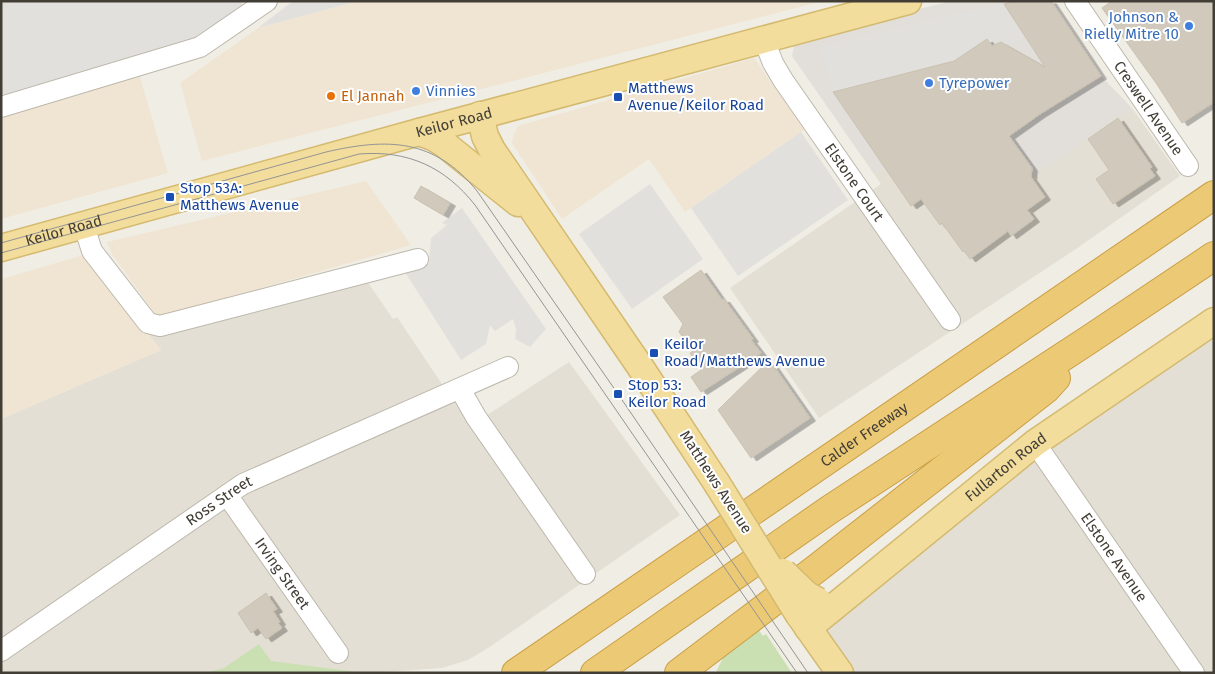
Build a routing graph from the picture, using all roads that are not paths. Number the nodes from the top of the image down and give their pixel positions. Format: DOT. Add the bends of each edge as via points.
graph roads {
  1 [pos="267,1"];
  2 [pos="1075,1"];
  3 [pos="901,2"];
  4 [pos="764,40"];
  5 [pos="1,106"];
  6 [pos="480,115"];
  7 [pos="418,132"];
  8 [pos="1188,166"];
  9 [pos="1214,195"];
  10 [pos="84,226"];
  11 [pos="546,228"];
  12 [pos="1,248"];
  13 [pos="1214,256"];
  14 [pos="418,259"];
  15 [pos="950,320"];
  16 [pos="1214,321"];
  17 [pos="1090,339"];
  18 [pos="508,367"];
  19 [pos="460,389"];
  20 [pos="1034,443"];
  21 [pos="227,495"];
  22 [pos="584,574"];
  23 [pos="816,611"];
  24 [pos="1,651"];
  25 [pos="338,653"];
  26 [pos="516,673"];
  27 [pos="595,673"];
  28 [pos="679,673"];
  29 [pos="840,673"];
  30 [pos="1194,673"];
  1 -- 5 [label="street" via="200,46"];
  2 -- 8 [label="street, Creswell Avenue"];
  3 -- 4 [label="main road, Keilor Road"];
  4 -- 6 [label="main road, Keilor Road"];
  4 -- 15 [label="street, Elstone Court" via="783,80"];
  6 -- 7 [label="main road, Keilor Road"];
  6 -- 11 [label="main road, Matthews Avenue" via="489,144"];
  7 -- 10 [label="main road, Keilor Road"];
  7 -- 11 [label="main road" via="433,136 452,149"];
  9 -- 26 [label="highway, Calder Freeway"];
  10 -- 12 [label="main road, Keilor Road"];
  10 -- 14 [label="street" via="92,251 148,324 160,326"];
  11 -- 23 [label="main road, Matthews Avenue, bridge" via="759,549"];
  13 -- 17 [label="highway"];
  16 -- 20 [label="main road, Fullarton Road"];
  17 -- 27 [label="highway" via="829,510"];
  17 -- 28 [label="highway" via="1046,389"];
  18 -- 19 [label="street, Ross Street"];
  19 -- 21 [label="street, Ross Street" via="254,479"];
  19 -- 22 [label="street"];
  20 -- 23 [label="main road, Fullarton Road"];
  20 -- 30 [label="street, Elstone Avenue"];
  21 -- 24 [label="street, Ross Street"];
  21 -- 25 [label="street, Irving Street"];
  23 -- 29 [label="main road, Matthews Avenue"];
}
